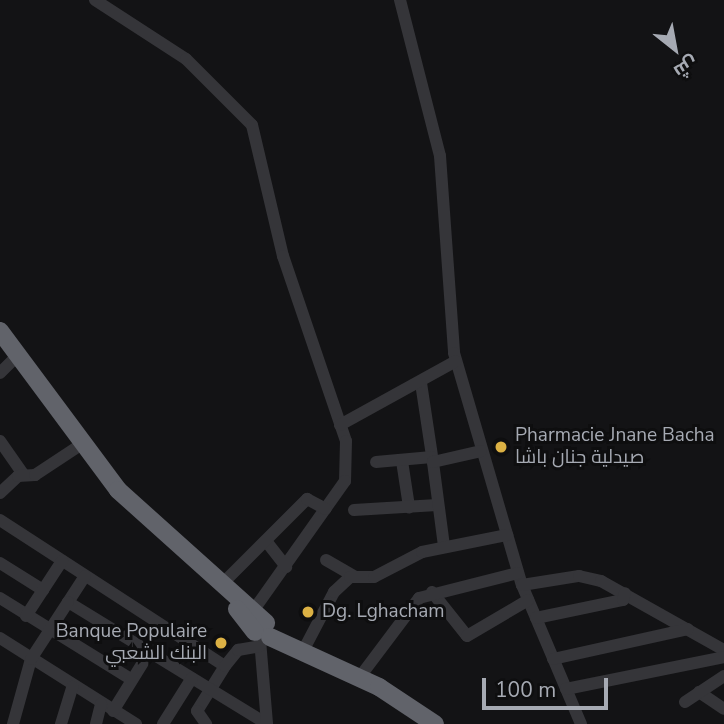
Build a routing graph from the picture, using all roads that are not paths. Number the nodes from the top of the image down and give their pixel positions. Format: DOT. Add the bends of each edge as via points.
graph roads {
  1 [pos="95,0"];
  2 [pos="400,0"];
  3 [pos="0,331"];
  4 [pos="0,344"];
  5 [pos="456,361"];
  6 [pos="6,367"];
  7 [pos="421,383"];
  8 [pos="340,425"];
  9 [pos="0,441"];
  10 [pos="76,448"];
  11 [pos="481,452"];
  12 [pos="433,459"];
  13 [pos="402,461"];
  14 [pos="376,462"];
  15 [pos="23,474"];
  16 [pos="1,489"];
  17 [pos="437,505"];
  18 [pos="409,507"];
  19 [pos="326,509"];
  20 [pos="354,510"];
  21 [pos="0,520"];
  22 [pos="507,534"];
  23 [pos="266,541"];
  24 [pos="444,546"];
  25 [pos="326,560"];
  26 [pos="62,561"];
  27 [pos="0,563"];
  28 [pos="286,567"];
  29 [pos="85,576"];
  30 [pos="354,576"];
  31 [pos="520,579"];
  32 [pos="220,584"];
  33 [pos="43,590"];
  34 [pos="432,592"];
  35 [pos="625,593"];
  36 [pos="0,598"];
  37 [pos="528,600"];
  38 [pos="68,602"];
  39 [pos="26,616"];
  40 [pos="536,618"];
  41 [pos="688,629"];
  42 [pos="50,632"];
  43 [pos="261,632"];
  44 [pos="0,638"];
  45 [pos="724,650"];
  46 [pos="303,651"];
  47 [pos="149,653"];
  48 [pos="724,657"];
  49 [pos="31,659"];
  50 [pos="553,659"];
  51 [pos="225,666"];
  52 [pos="724,676"];
  53 [pos="192,678"];
  54 [pos="359,678"];
  55 [pos="132,680"];
  56 [pos="72,687"];
  57 [pos="212,689"];
  58 [pos="566,689"];
  59 [pos="699,692"];
  60 [pos="685,702"];
  61 [pos="107,708"];
  62 [pos="724,709"];
  63 [pos="199,722"];
  64 [pos="13,724"];
  65 [pos="61,724"];
  66 [pos="96,724"];
  67 [pos="136,724"];
  68 [pos="163,724"];
  69 [pos="267,724"];
  70 [pos="435,724"];
  71 [pos="581,724"];
  1 -- 8 [label="street" via="186,59 252,125 283,257"];
  2 -- 5 [label="street" via="440,156"];
  3 -- 32 [label="highway" via="109,480"];
  4 -- 6 [label="highway"];
  5 -- 7 [label="street"];
  5 -- 11 [label="street"];
  6 -- 10 [label="highway"];
  7 -- 8 [label="street"];
  7 -- 12 [label="street"];
  8 -- 19 [label="street" via="348,471"];
  9 -- 15 [label="street"];
  10 -- 15 [label="street" via="40,472"];
  10 -- 43 [label="highway" via="123,505"];
  11 -- 12 [label="street"];
  11 -- 22 [label="street"];
  12 -- 13 [label="street"];
  12 -- 17 [label="street"];
  13 -- 14 [label="street"];
  13 -- 18 [label="street"];
  15 -- 16 [label="street"];
  17 -- 18 [label="street"];
  17 -- 24 [label="street"];
  18 -- 20 [label="street"];
  19 -- 23 [label="street" via="307,499"];
  19 -- 28 [label="street"];
  21 -- 26 [label="street"];
  22 -- 24 [label="street"];
  22 -- 31 [label="street"];
  23 -- 28 [label="street"];
  23 -- 32 [label="street"];
  24 -- 30 [label="street" via="374,577"];
  25 -- 30 [label="street"];
  26 -- 29 [label="street"];
  26 -- 33 [label="street"];
  27 -- 33 [label="street"];
  28 -- 43 [label="street"];
  29 -- 38 [label="street"];
  29 -- 51 [label="street"];
  30 -- 46 [label="street" via="334,592"];
  31 -- 34 [label="street"];
  31 -- 35 [label="street" via="579,576"];
  31 -- 37 [label="street"];
  32 -- 43 [label="highway"];
  33 -- 39 [label="street"];
  34 -- 37 [label="street" via="467,636"];
  34 -- 54 [label="street" via="408,609"];
  35 -- 40 [label="street" via="623,600"];
  35 -- 41 [label="street"];
  36 -- 39 [label="street"];
  37 -- 40 [label="street"];
  38 -- 42 [label="street"];
  38 -- 47 [label="street"];
  39 -- 42 [label="street"];
  40 -- 50 [label="street"];
  41 -- 45 [label="street"];
  41 -- 50 [label="street"];
  42 -- 49 [label="street"];
  42 -- 55 [label="street"];
  43 -- 46 [label="highway"];
  43 -- 51 [label="street"];
  43 -- 69 [label="street"];
  44 -- 49 [label="street"];
  46 -- 54 [label="highway"];
  47 -- 53 [label="street"];
  47 -- 55 [label="street"];
  48 -- 58 [label="street"];
  49 -- 56 [label="street"];
  49 -- 64 [label="street"];
  50 -- 58 [label="street"];
  51 -- 57 [label="street"];
  52 -- 59 [label="street"];
  53 -- 57 [label="street"];
  53 -- 68 [label="street"];
  54 -- 70 [label="highway"];
  55 -- 61 [label="street"];
  56 -- 61 [label="street"];
  56 -- 65 [label="street"];
  57 -- 63 [label="street"];
  57 -- 69 [label="street"];
  58 -- 71 [label="street"];
  59 -- 60 [label="street"];
  59 -- 62 [label="street"];
  61 -- 66 [label="street"];
  61 -- 67 [label="street"];
}
